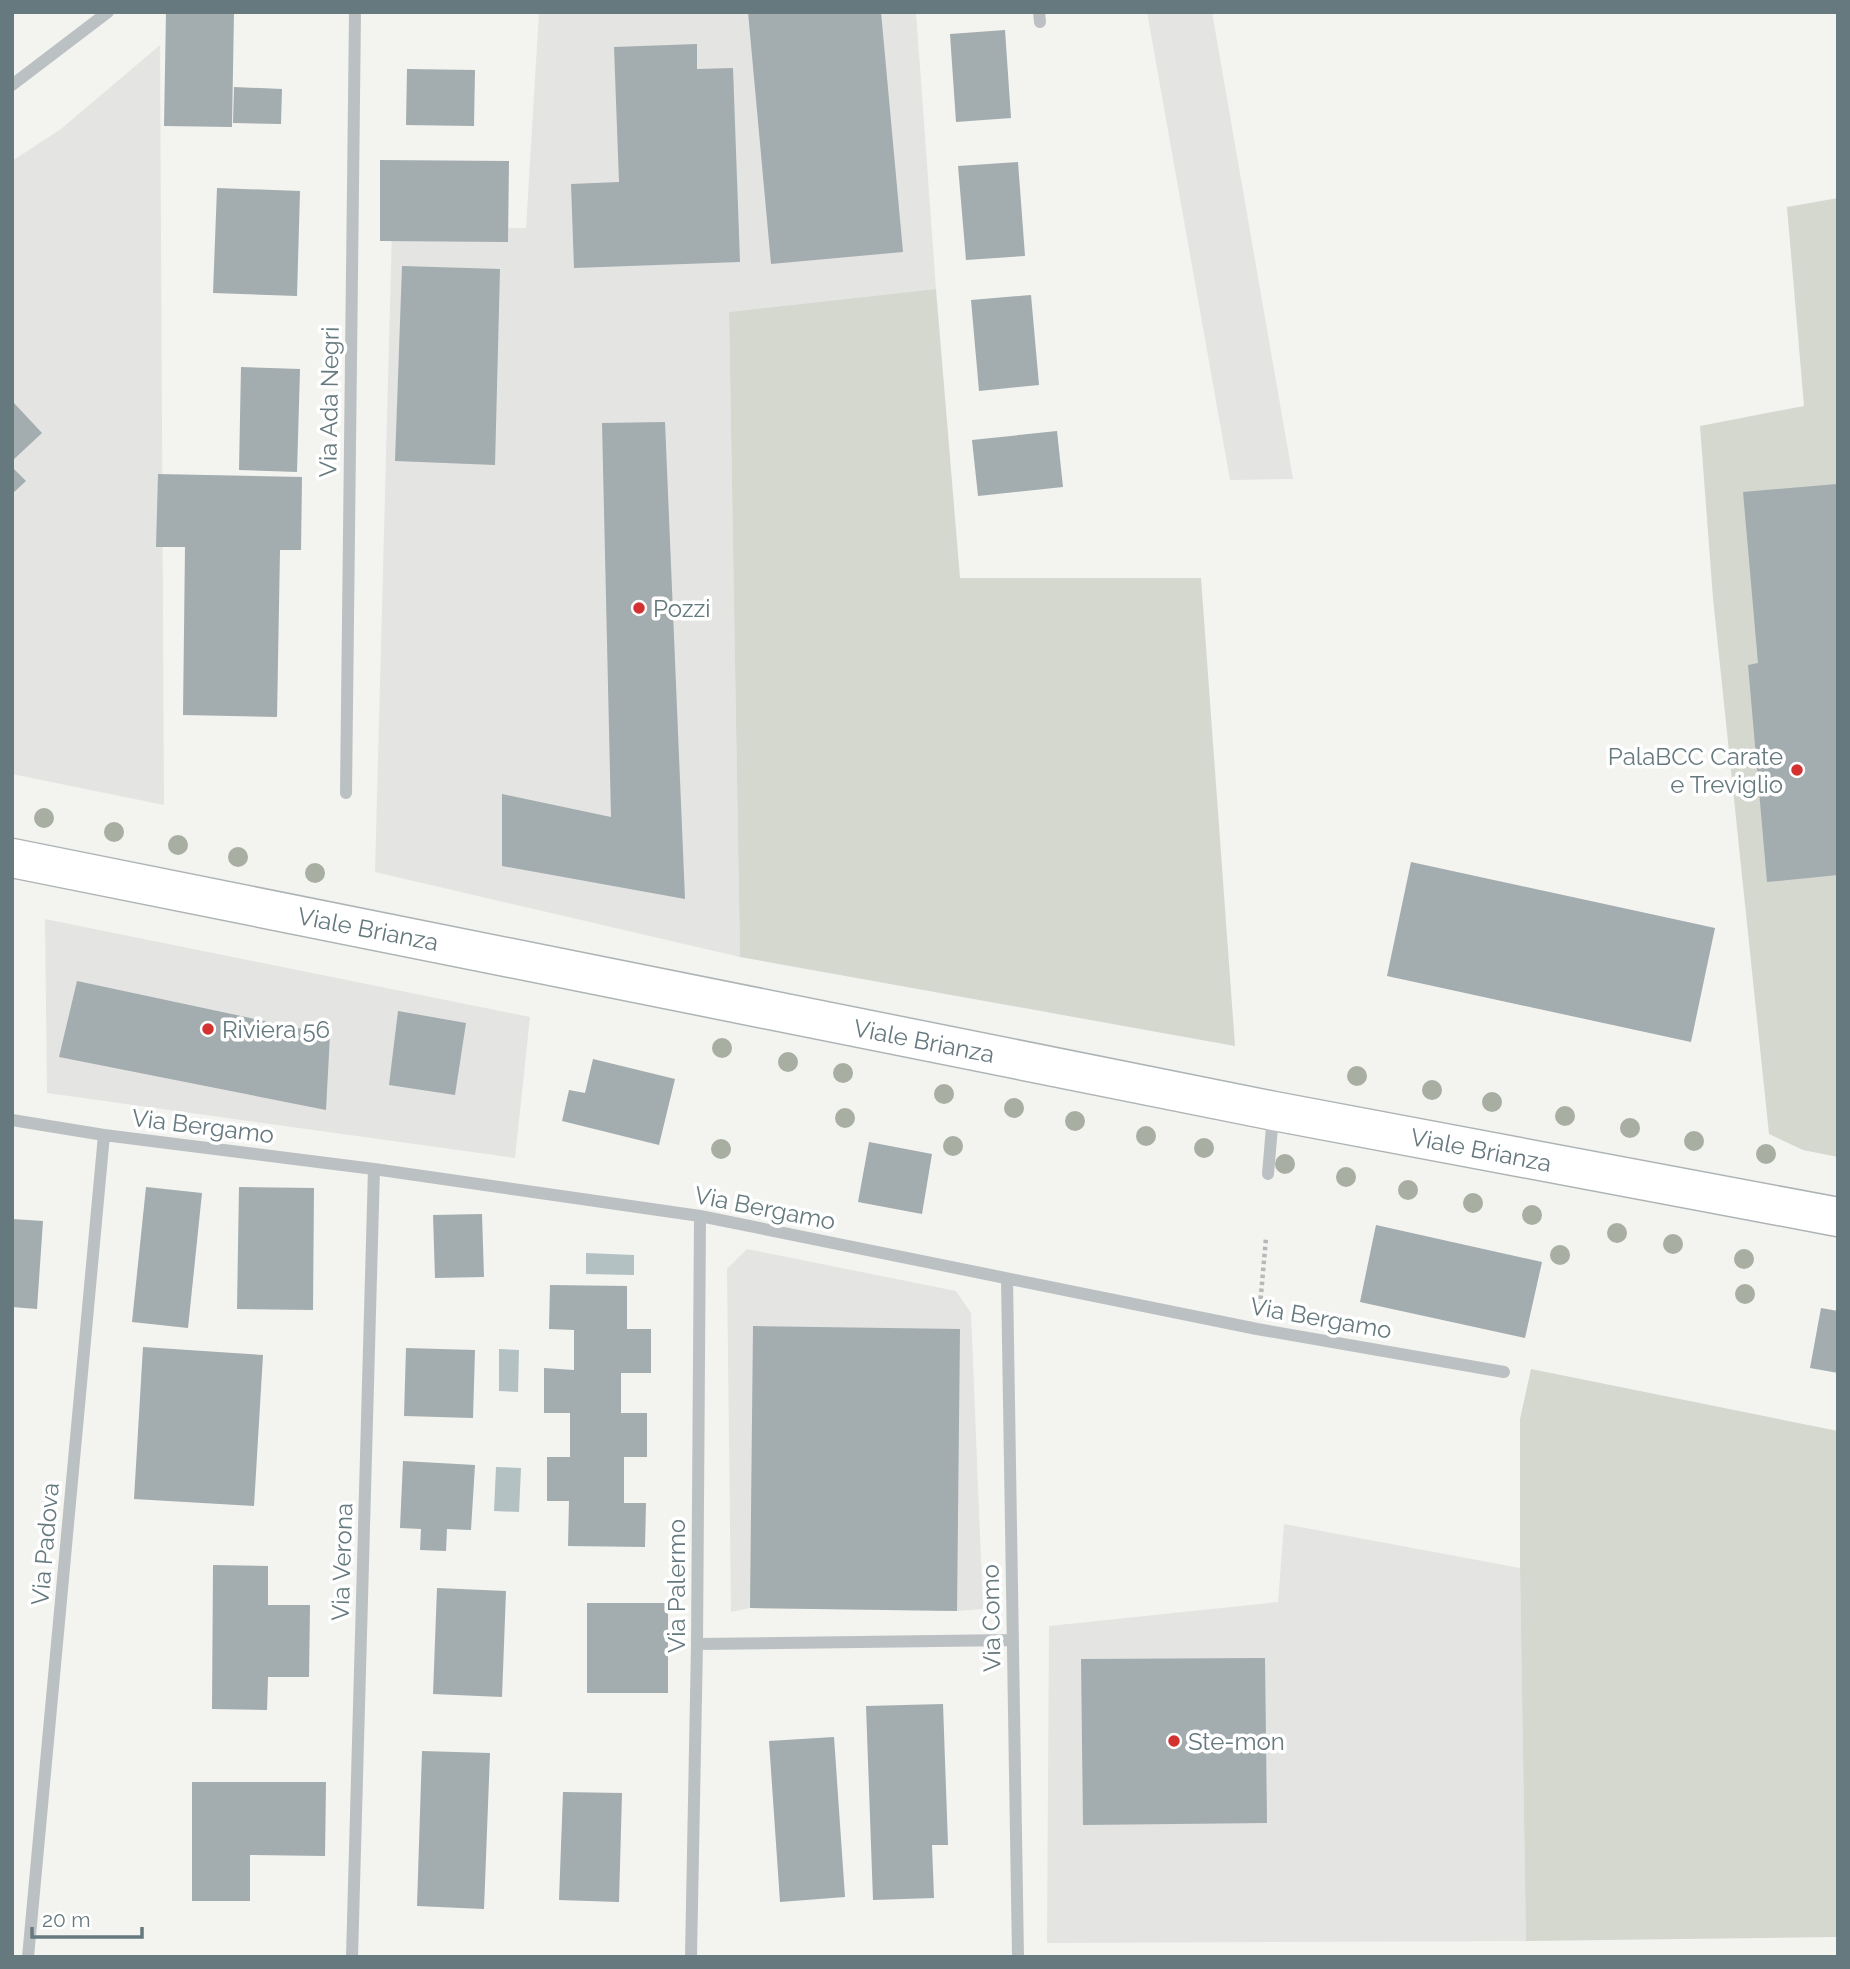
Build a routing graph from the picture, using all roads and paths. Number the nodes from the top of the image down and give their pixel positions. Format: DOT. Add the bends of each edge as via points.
graph roads {
  1 [pos="108,12"];
  2 [pos="355,12"];
  3 [pos="12,85"];
  4 [pos="346,793"];
  5 [pos="12,858"];
  6 [pos="1274,1111"];
  7 [pos="12,1120"];
  8 [pos="104,1135"];
  9 [pos="374,1169"];
  10 [pos="1268,1174"];
  11 [pos="700,1216"];
  12 [pos="1838,1217"];
  13 [pos="1266,1238"];
  14 [pos="1007,1279"];
  15 [pos="1257,1329"];
  16 [pos="1504,1372"];
  17 [pos="1013,1640"];
  18 [pos="697,1644"];
  19 [pos="28,1957"];
  20 [pos="352,1957"];
  21 [pos="691,1957"];
  22 [pos="1018,1957"];
  1 -- 3 [label="street"];
  2 -- 4 [label="street, Via Ada Negri"];
  5 -- 6 [label="main road, Viale Brianza"];
  6 -- 10 [label="street"];
  6 -- 12 [label="main road, Viale Brianza"];
  7 -- 8 [label="street, Via Bergamo"];
  8 -- 9 [label="street, Via Bergamo"];
  8 -- 19 [label="street, Via Padova"];
  9 -- 11 [label="street, Via Bergamo"];
  9 -- 20 [label="street, Via Verona"];
  11 -- 14 [label="street, Via Bergamo"];
  11 -- 18 [label="street, Via Palermo"];
  13 -- 15 [label="path"];
  14 -- 15 [label="street, Via Bergamo"];
  14 -- 17 [label="street, Via Como"];
  15 -- 16 [label="street, Via Bergamo"];
  17 -- 18 [label="street"];
  17 -- 22 [label="street, Via Como"];
  18 -- 21 [label="street, Via Palermo"];
}
